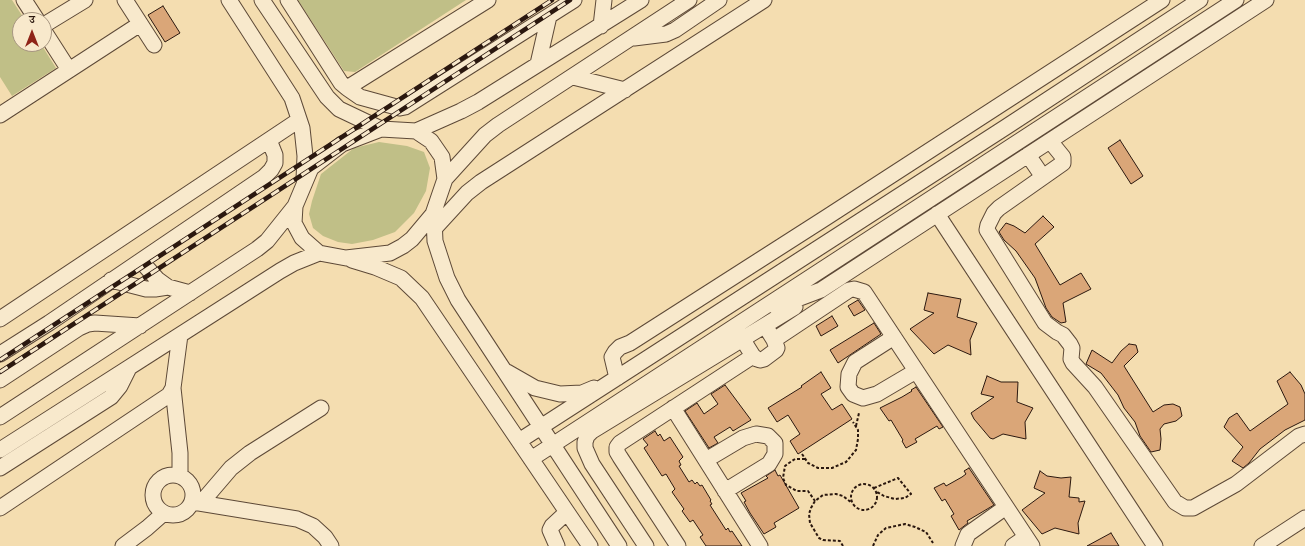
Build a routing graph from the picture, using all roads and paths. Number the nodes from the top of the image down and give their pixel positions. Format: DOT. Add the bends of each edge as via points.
graph roads {
  1 [pos="24,0"];
  2 [pos="84,0"];
  3 [pos="125,0"];
  4 [pos="229,0"];
  5 [pos="262,0"];
  6 [pos="288,0"];
  7 [pos="488,0"];
  8 [pos="574,0"];
  9 [pos="604,0"];
  10 [pos="641,0"];
  11 [pos="689,0"];
  12 [pos="719,0"];
  13 [pos="764,0"];
  14 [pos="1162,0"];
  15 [pos="1200,0"];
  16 [pos="1236,0"];
  17 [pos="1266,0"];
  18 [pos="32,12"];
  19 [pos="549,16"];
  20 [pos="52,20"];
  21 [pos="140,24"];
  22 [pos="601,26"];
  23 [pos="631,38"];
  24 [pos="52,43"];
  25 [pos="154,45"];
  26 [pos="538,64"];
  27 [pos="69,70"];
  28 [pos="574,77"];
  29 [pos="346,88"];
  30 [pos="625,90"];
  31 [pos="2,108"];
  32 [pos="299,120"];
  33 [pos="381,129"];
  34 [pos="416,131"];
  35 [pos="269,140"];
  36 [pos="1050,141"];
  37 [pos="1028,155"];
  38 [pos="1043,177"];
  39 [pos="445,179"];
  40 [pos="304,186"];
  41 [pos="295,206"];
  42 [pos="937,214"];
  43 [pos="434,222"];
  44 [pos="319,253"];
  45 [pos="346,258"];
  46 [pos="140,260"];
  47 [pos="111,280"];
  48 [pos="168,287"];
  49 [pos="821,290"];
  50 [pos="190,294"];
  51 [pos="749,317"];
  52 [pos="0,320"];
  53 [pos="140,326"];
  54 [pos="765,326"];
  55 [pos="180,335"];
  56 [pos="894,337"];
  57 [pos="743,340"];
  58 [pos="774,340"];
  59 [pos="0,354"];
  60 [pos="753,356"];
  61 [pos="129,367"];
  62 [pos="505,371"];
  63 [pos="916,371"];
  64 [pos="0,380"];
  65 [pos="614,380"];
  66 [pos="173,388"];
  67 [pos="321,408"];
  68 [pos="673,408"];
  69 [pos="859,413"];
  70 [pos="0,417"];
  71 [pos="853,422"];
  72 [pos="541,427"];
  73 [pos="856,427"];
  74 [pos="1305,434"];
  75 [pos="519,441"];
  76 [pos="553,445"];
  77 [pos="0,450"];
  78 [pos="802,454"];
  79 [pos="531,459"];
  80 [pos="805,459"];
  81 [pos="706,460"];
  82 [pos="592,464"];
  83 [pos="0,468"];
  84 [pos="180,476"];
  85 [pos="574,476"];
  86 [pos="874,488"];
  87 [pos="725,491"];
  88 [pos="877,492"];
  89 [pos="815,501"];
  90 [pos="197,502"];
  91 [pos="852,503"];
  92 [pos="1006,507"];
  93 [pos="0,508"];
  94 [pos="567,512"];
  95 [pos="164,513"];
  96 [pos="1305,518"];
  97 [pos="1029,542"];
  98 [pos="933,543"];
  99 [pos="123,546"];
  100 [pos="331,546"];
  101 [pos="557,546"];
  102 [pos="590,546"];
  103 [pos="619,546"];
  104 [pos="646,546"];
  105 [pos="678,546"];
  106 [pos="760,546"];
  107 [pos="843,546"];
  108 [pos="873,546"];
  109 [pos="963,546"];
  110 [pos="1013,546"];
  111 [pos="1155,546"];
  112 [pos="1262,546"];
  1 -- 18 [label="street"];
  2 -- 20 [label="street"];
  3 -- 21 [label="street"];
  4 -- 32 [label="street" via="292,98"];
  5 -- 33 [label="street" via="327,97 339,109"];
  6 -- 29 [label="street"];
  7 -- 29 [label="street"];
  8 -- 19 [label="street"];
  9 -- 22 [label="street"];
  10 -- 22 [label="street"];
  11 -- 23 [label="street"];
  12 -- 23 [label="street" via="666,34"];
  13 -- 30 [label="street"];
  14 -- 65 [label="street" via="630,343 620,347 612,357"];
  15 -- 65 [label="street"];
  16 -- 51 [label="street"];
  17 -- 36 [label="street"];
  19 -- 26 [label="street"];
  19 -- 29 [label="street" via="403,108 360,96"];
  21 -- 25 [label="street"];
  21 -- 27 [label="street"];
  22 -- 26 [label="street"];
  23 -- 28 [label="street"];
  24 -- 27 [label="street"];
  26 -- 34 [label="street" via="478,102"];
  27 -- 31 [label="street"];
  28 -- 30 [label="street"];
  28 -- 39 [label="street" via="498,125"];
  30 -- 43 [label="street" via="481,182"];
  32 -- 35 [label="street"];
  32 -- 40 [label="street" via="305,156"];
  33 -- 34 [label="street"];
  33 -- 40 [label="street" via="342,144 311,168"];
  34 -- 39 [label="street" via="432,141 442,157"];
  35 -- 46 [label="street" via="275,155 275,163 264,177"];
  35 -- 52 [label="street"];
  36 -- 37 [label="street"];
  36 -- 38 [label="street" via="1063,157 1063,163"];
  37 -- 38 [label="street"];
  37 -- 42 [label="street"];
  38 -- 74 [label="street" via="994,213 987,230 1045,323 1063,335 1070,344 1073,363 1095,387 1175,502 1185,508 1193,508 1236,484"];
  39 -- 43 [label="street"];
  40 -- 41 [label="street"];
  41 -- 44 [label="street" via="294,222 302,238"];
  41 -- 50 [label="street" via="267,241"];
  42 -- 49 [label="street"];
  42 -- 111 [label="street"];
  43 -- 45 [label="street" via="403,246 390,252"];
  43 -- 62 [label="street" via="435,241 447,278 458,300"];
  44 -- 45 [label="street"];
  44 -- 55 [label="street" via="280,271"];
  45 -- 75 [label="street" via="401,278 422,298"];
  46 -- 47 [label="street"];
  46 -- 48 [label="street"];
  47 -- 48 [label="street" via="146,288"];
  47 -- 59 [label="street"];
  48 -- 50 [label="street"];
  49 -- 51 [label="street"];
  49 -- 54 [label="street"];
  50 -- 53 [label="street"];
  51 -- 76 [label="street"];
  53 -- 64 [label="street" via="88,324"];
  53 -- 70 [label="street"];
  54 -- 57 [label="street"];
  54 -- 58 [label="street"];
  55 -- 61 [label="street"];
  55 -- 66 [label="street"];
  56 -- 58 [label="street" via="864,292 854,288"];
  56 -- 63 [label="street"];
  56 -- 63 [label="street" via="855,362 849,374 848,387 854,394 863,398 877,394"];
  57 -- 60 [label="street"];
  57 -- 82 [label="street" via="592,431 585,442"];
  58 -- 60 [label="street" via="776,350 760,360"];
  60 -- 68 [label="street"];
  61 -- 77 [label="street"];
  61 -- 83 [label="street" via="120,386 111,397"];
  62 -- 65 [label="street" via="535,388 560,394 582,393"];
  62 -- 72 [label="street"];
  63 -- 92 [label="street"];
  65 -- 72 [label="street"];
  66 -- 84 [label="street"];
  66 -- 93 [label="street" via="166,398"];
  67 -- 90 [label="street" via="250,453"];
  68 -- 81 [label="street"];
  68 -- 105 [label="street" via="620,443 617,452"];
  69 -- 73 [label="path"];
  71 -- 73 [label="path"];
  72 -- 75 [label="street"];
  72 -- 76 [label="street"];
  73 -- 80 [label="path" via="856,450 846,462 832,468 818,468"];
  75 -- 79 [label="street"];
  76 -- 79 [label="street"];
  76 -- 85 [label="street"];
  78 -- 80 [label="path"];
  79 -- 94 [label="street"];
  80 -- 89 [label="path" via="796,460 785,466 783,478 786,485 797,491 808,492"];
  81 -- 87 [label="street"];
  81 -- 87 [label="street" via="743,438 756,434 768,436 775,443 775,454 769,464"];
  82 -- 85 [label="street"];
  82 -- 104 [label="street"];
  84 -- 90 [label="street" via="192,489"];
  84 -- 95 [label="street" via="167,476 156,483 153,490 154,503"];
  85 -- 103 [label="street"];
  86 -- 88 [label="path"];
  86 -- 88 [label="path" via="898,478 911,494 905,498 894,499"];
  86 -- 91 [label="path" via="867,484 858,484 851,494"];
  87 -- 106 [label="street"];
  88 -- 91 [label="path" via="877,501 871,508 858,508"];
  89 -- 91 [label="path" via="823,495 836,494"];
  89 -- 107 [label="path" via="809,514 814,530 819,538 840,541"];
  90 -- 95 [label="street" via="177,515"];
  90 -- 100 [label="street" via="297,519 313,526"];
  92 -- 97 [label="street"];
  92 -- 109 [label="street" via="968,534"];
  94 -- 101 [label="street" via="550,530"];
  94 -- 102 [label="street"];
  95 -- 99 [label="street"];
  96 -- 112 [label="street"];
  97 -- 110 [label="street"];
  98 -- 108 [label="path" via="926,532 904,524 886,528 878,535"];
}
